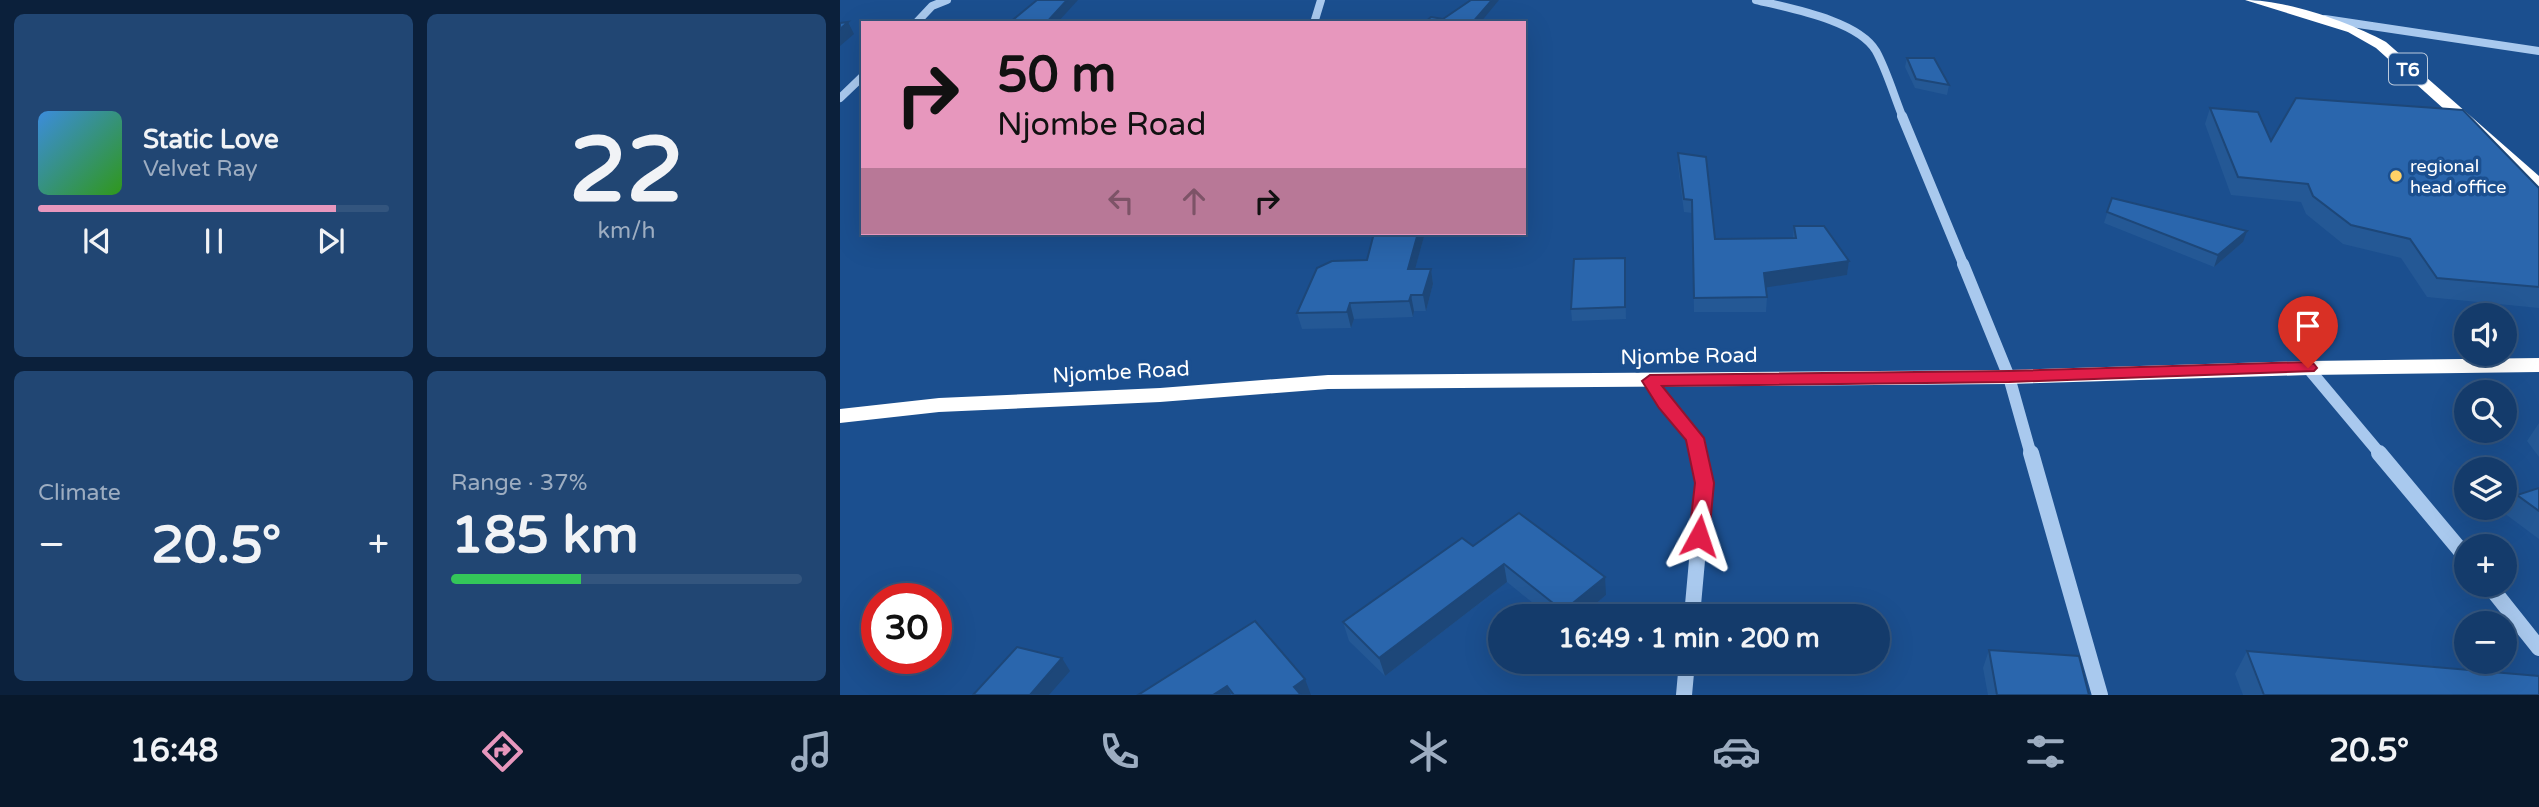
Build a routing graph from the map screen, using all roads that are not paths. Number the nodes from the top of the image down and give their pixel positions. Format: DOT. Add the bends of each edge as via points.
graph roads {
  1 [pos="947,0"];
  2 [pos="1321,0"];
  3 [pos="1756,0"];
  4 [pos="2251,0"];
  5 [pos="934,3"];
  6 [pos="2314,18"];
  7 [pos="918,21"];
  8 [pos="1315,21"];
  9 [pos="2539,51"];
  10 [pos="861,78"];
  11 [pos="840,98"];
  12 [pos="2539,185"];
  13 [pos="2539,365"];
  14 [pos="2308,368"];
  15 [pos="2009,377"];
  16 [pos="1650,381"];
  17 [pos="840,416"];
  18 [pos="2454,543"];
  19 [pos="2498,597"];
  20 [pos="1693,604"];
  21 [pos="2539,648"];
  22 [pos="1687,674"];
  23 [pos="1684,695"];
  24 [pos="2099,695"];
  1 -- 5 [label="street"];
  2 -- 8 [label="street"];
  3 -- 15 [label="street" via="1821,17 1864,37 1875,49"];
  4 -- 6 [label="highway, T6"];
  5 -- 7 [label="street"];
  6 -- 9 [label="street"];
  6 -- 12 [label="highway, T6" via="2352,29 2381,45"];
  10 -- 11 [label="street"];
  13 -- 14 [label="highway, Njombe Road"];
  14 -- 15 [label="highway, Njombe Road"];
  14 -- 18 [label="street"];
  15 -- 16 [label="highway, Njombe Road"];
  15 -- 24 [label="street"];
  16 -- 17 [label="highway, Njombe Road" via="1328,382 939,405"];
  16 -- 20 [label="street" via="1695,438 1704,483"];
  19 -- 21 [label="street"];
  22 -- 23 [label="street"];
}
